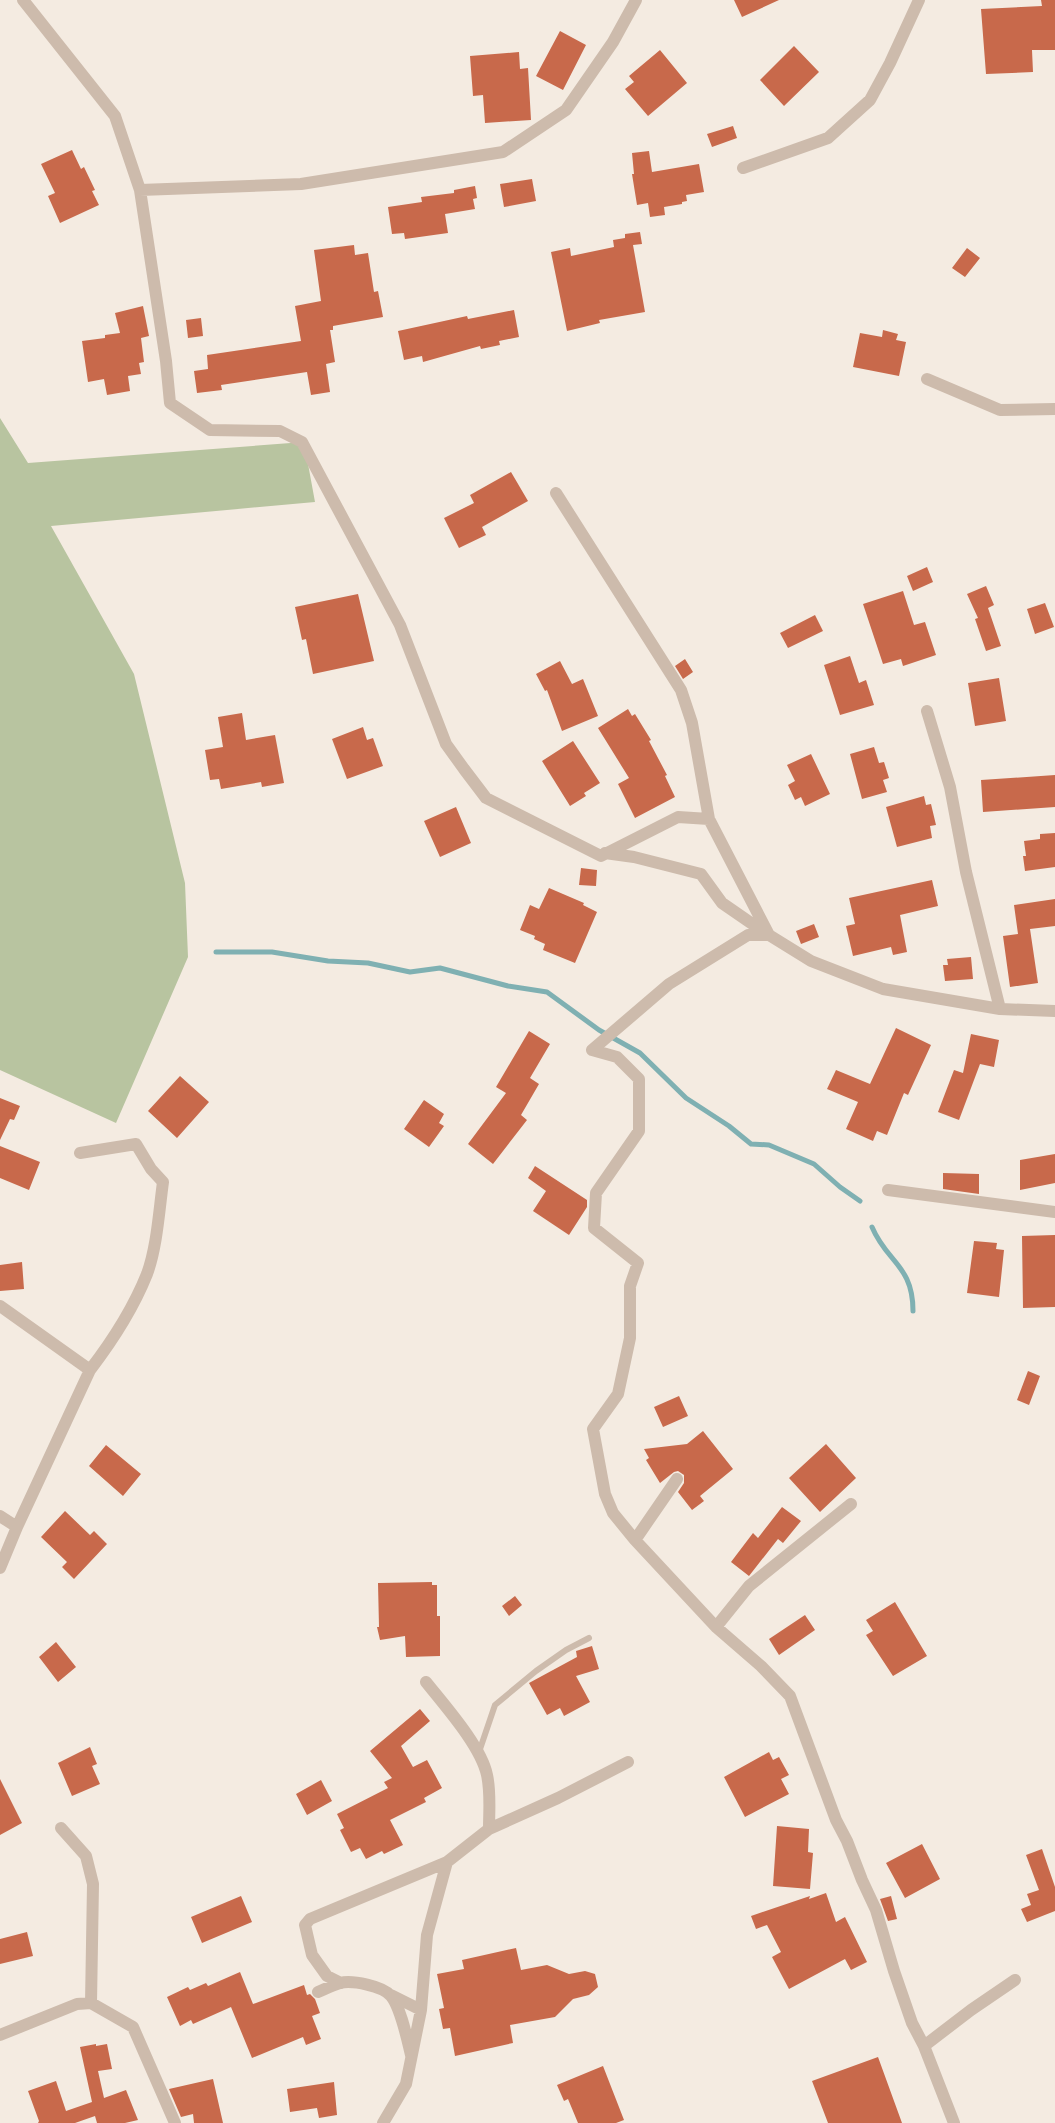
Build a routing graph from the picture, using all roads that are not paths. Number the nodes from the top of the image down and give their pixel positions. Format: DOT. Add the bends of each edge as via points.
graph roads {
  1 [pos="23,0"];
  2 [pos="636,0"];
  3 [pos="919,0"];
  4 [pos="743,168"];
  5 [pos="140,190"];
  6 [pos="927,379"];
  7 [pos="1055,409"];
  8 [pos="556,493"];
  9 [pos="927,710"];
  10 [pos="709,819"];
  11 [pos="605,853"];
  12 [pos="769,936"];
  13 [pos="1000,1009"];
  14 [pos="1055,1011"];
  15 [pos="80,1153"];
  16 [pos="888,1190"];
  17 [pos="1055,1212"];
  18 [pos="0,1306"];
  19 [pos="90,1370"];
  20 [pos="677,1479"];
  21 [pos="851,1504"];
  22 [pos="0,1516"];
  23 [pos="17,1527"];
  24 [pos="635,1540"];
  25 [pos="0,1568"];
  26 [pos="716,1627"];
  27 [pos="589,1638"];
  28 [pos="426,1682"];
  29 [pos="479,1753"];
  30 [pos="628,1762"];
  31 [pos="60,1828"];
  32 [pos="489,1829"];
  33 [pos="447,1862"];
  34 [pos="1015,1980"];
  35 [pos="341,1983"];
  36 [pos="318,1992"];
  37 [pos="391,1996"];
  38 [pos="92,2003"];
  39 [pos="421,2010"];
  40 [pos="0,2035"];
  41 [pos="924,2046"];
  42 [pos="412,2057"];
  43 [pos="175,2123"];
  44 [pos="383,2123"];
  45 [pos="954,2123"];
  1 -- 5 [label="street" via="115,116"];
  2 -- 5 [label="street" via="614,42 566,110 503,152 301,184"];
  3 -- 4 [label="street" via="870,100 828,138"];
  5 -- 11 [label="street" via="170,403 210,430 280,431 302,442 400,625 446,744 486,798 600,856"];
  6 -- 7 [label="street" via="1000,410"];
  8 -- 10 [label="street" via="682,690 690,716"];
  9 -- 13 [label="street" via="950,787 966,872"];
  10 -- 11 [label="street" via="678,817"];
  10 -- 12 [label="street"];
  11 -- 12 [label="street" via="701,874 722,903"];
  12 -- 13 [label="street" via="811,961 883,989"];
  12 -- 24 [label="street" via="748,935 669,984 592,1050 617,1057 639,1079 639,1131 596,1192 594,1228 638,1264 630,1286 630,1338 618,1394 593,1429 605,1494 613,1512"];
  13 -- 14 [label="street"];
  15 -- 19 [label="street" via="136,1144 163,1182 147,1272 117,1334"];
  16 -- 17 [label="street"];
  18 -- 19 [label="street"];
  19 -- 23 [label="street"];
  20 -- 24 [label="street"];
  21 -- 26 [label="street" via="749,1586"];
  22 -- 23 [label="street"];
  23 -- 25 [label="street"];
  24 -- 26 [label="street"];
  26 -- 41 [label="street" via="790,1696 836,1820 876,1910 898,1986"];
  27 -- 29 [label="lane" via="536,1671 495,1705"];
  28 -- 29 [label="street"];
  29 -- 32 [label="street" via="487,1774"];
  30 -- 32 [label="street"];
  31 -- 38 [label="street" via="86,1856 93,1884"];
  32 -- 33 [label="street"];
  33 -- 35 [label="street" via="310,1919 305,1925 312,1955 327,1976"];
  33 -- 39 [label="street" via="427,1935"];
  34 -- 41 [label="street"];
  35 -- 36 [label="street"];
  35 -- 37 [label="street" via="376,1986"];
  37 -- 39 [label="street"];
  37 -- 42 [label="street" via="404,2025"];
  38 -- 40 [label="street" via="77,2004"];
  38 -- 43 [label="street" via="132,2027"];
  39 -- 42 [label="street"];
  41 -- 45 [label="street"];
  42 -- 44 [label="street" via="406,2084"];
}
